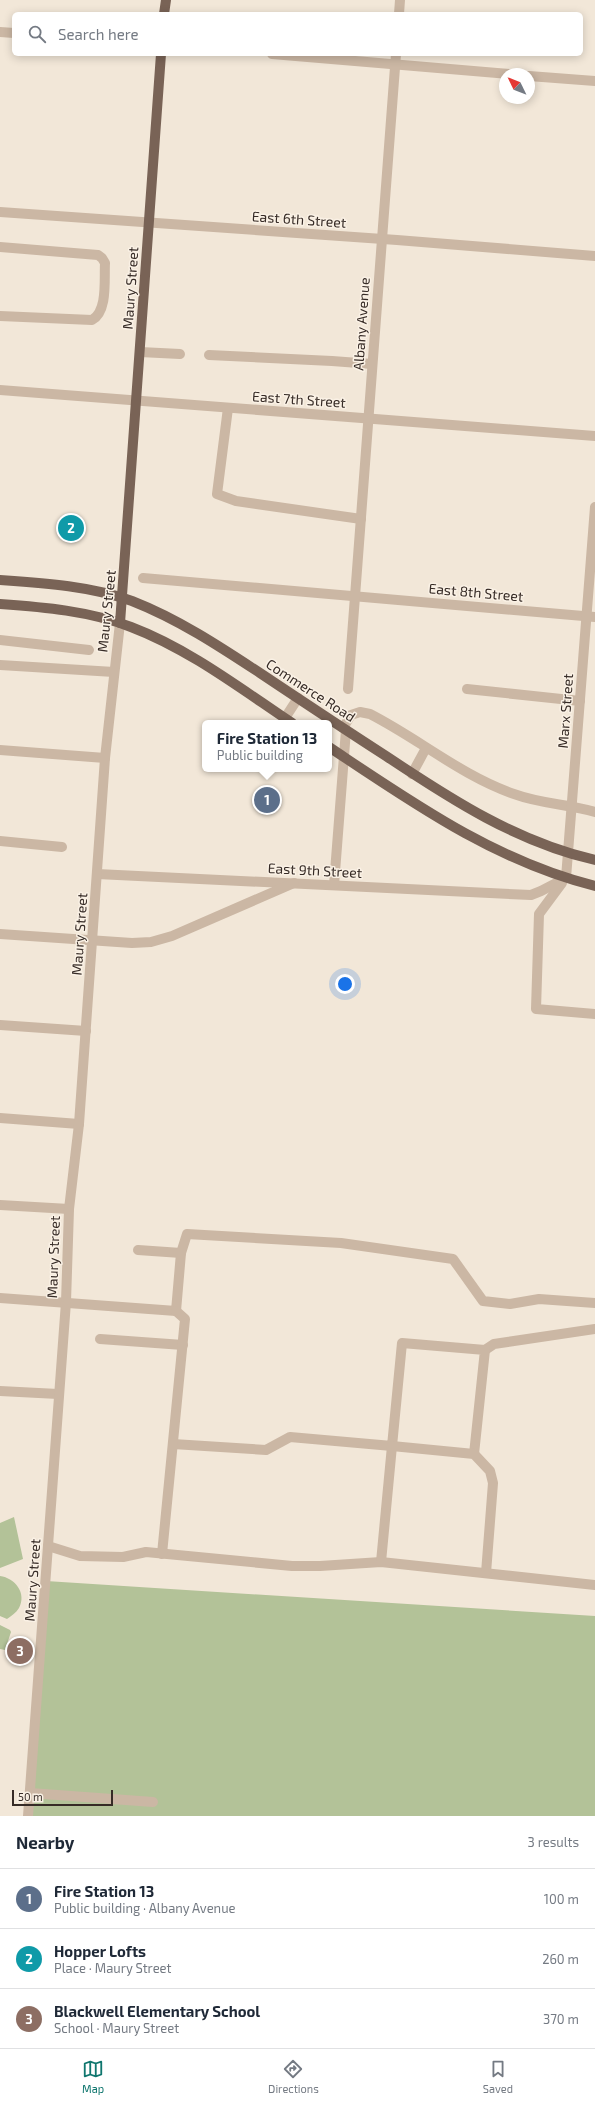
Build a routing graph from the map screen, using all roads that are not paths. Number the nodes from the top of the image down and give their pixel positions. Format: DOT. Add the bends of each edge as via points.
graph roads {
  1 [pos="166,0"];
  2 [pos="400,0"];
  3 [pos="164,12"];
  4 [pos="399,12"];
  5 [pos="0,32"];
  6 [pos="12,33"];
  7 [pos="162,56"];
  8 [pos="321,56"];
  9 [pos="395,59"];
  10 [pos="499,73"];
  11 [pos="535,76"];
  12 [pos="595,81"];
  13 [pos="0,212"];
  14 [pos="149,224"];
  15 [pos="382,239"];
  16 [pos="0,247"];
  17 [pos="595,256"];
  18 [pos="0,316"];
  19 [pos="140,352"];
  20 [pos="180,354"];
  21 [pos="209,355"];
  22 [pos="372,364"];
  23 [pos="0,390"];
  24 [pos="136,401"];
  25 [pos="228,408"];
  26 [pos="368,419"];
  27 [pos="595,436"];
  28 [pos="595,507"];
  29 [pos="361,519"];
  30 [pos="143,578"];
  31 [pos="0,580"];
  32 [pos="355,595"];
  33 [pos="123,598"];
  34 [pos="0,604"];
  35 [pos="591,616"];
  36 [pos="120,623"];
  37 [pos="0,640"];
  38 [pos="89,650"];
  39 [pos="0,665"];
  40 [pos="114,672"];
  41 [pos="348,689"];
  42 [pos="467,689"];
  43 [pos="298,698"];
  44 [pos="580,701"];
  45 [pos="288,720"];
  46 [pos="331,720"];
  47 [pos="332,720"];
  48 [pos="345,729"];
  49 [pos="426,748"];
  50 [pos="332,749"];
  51 [pos="0,750"];
  52 [pos="344,757"];
  53 [pos="105,758"];
  54 [pos="412,774"];
  55 [pos="572,805"];
  56 [pos="595,812"];
  57 [pos="0,841"];
  58 [pos="62,847"];
  59 [pos="568,853"];
  60 [pos="595,860"];
  61 [pos="97,874"];
  62 [pos="566,878"];
  63 [pos="297,882"];
  64 [pos="334,885"];
  65 [pos="595,886"];
  66 [pos="0,934"];
  67 [pos="93,940"];
  68 [pos="595,1014"];
  69 [pos="0,1025"];
  70 [pos="86,1031"];
  71 [pos="0,1118"];
  72 [pos="79,1124"];
  73 [pos="0,1205"];
  74 [pos="69,1210"];
  75 [pos="138,1250"];
  76 [pos="181,1254"];
  77 [pos="0,1298"];
  78 [pos="66,1302"];
  79 [pos="595,1303"];
  80 [pos="176,1311"];
  81 [pos="595,1330"];
  82 [pos="100,1339"];
  83 [pos="183,1345"];
  84 [pos="485,1350"];
  85 [pos="0,1391"];
  86 [pos="58,1394"];
  87 [pos="173,1444"];
  88 [pos="392,1446"];
  89 [pos="474,1454"];
  90 [pos="48,1546"];
  91 [pos="162,1554"];
  92 [pos="382,1562"];
  93 [pos="486,1573"];
  94 [pos="595,1585"];
  95 [pos="30,1793"];
  96 [pos="153,1802"];
  97 [pos="28,1816"];
  1 -- 3 [label="main road"];
  2 -- 4 [label="street"];
  5 -- 6 [label="street"];
  7 -- 14 [label="main road, Maury Street"];
  8 -- 9 [label="street"];
  9 -- 10 [label="street"];
  9 -- 15 [label="street, Albany Avenue"];
  11 -- 12 [label="street"];
  13 -- 14 [label="street, East 6th Street"];
  14 -- 15 [label="street, East 6th Street"];
  14 -- 19 [label="main road, Maury Street"];
  15 -- 17 [label="street, East 6th Street"];
  15 -- 22 [label="street, Albany Avenue"];
  16 -- 18 [label="street" via="98,255 105,263 102,310 98,317 92,320"];
  19 -- 20 [label="street"];
  19 -- 24 [label="main road, Maury Street"];
  21 -- 22 [label="street"];
  22 -- 26 [label="street, Albany Avenue"];
  23 -- 24 [label="street, East 7th Street"];
  24 -- 25 [label="street, East 7th Street"];
  24 -- 33 [label="main road, Maury Street"];
  25 -- 26 [label="street, East 7th Street"];
  25 -- 29 [label="street" via="217,494 236,501"];
  26 -- 27 [label="street, East 7th Street"];
  26 -- 29 [label="street, Albany Avenue"];
  28 -- 35 [label="street, Marx Street"];
  29 -- 32 [label="street, Albany Avenue"];
  30 -- 32 [label="street"];
  31 -- 33 [label="main road, Commerce Road" via="51,584"];
  32 -- 35 [label="street, East 8th Street"];
  32 -- 41 [label="street, Albany Avenue"];
  33 -- 36 [label="main road, Maury Street"];
  33 -- 43 [label="main road, Commerce Road" via="197,633"];
  34 -- 36 [label="main road" via="57,609"];
  35 -- 44 [label="street, Marx Street"];
  36 -- 40 [label="street, Maury Street"];
  36 -- 45 [label="main road" via="190,656"];
  37 -- 38 [label="street"];
  39 -- 40 [label="street"];
  40 -- 53 [label="street, Maury Street"];
  42 -- 44 [label="street"];
  43 -- 45 [label="street"];
  43 -- 46 [label="main road, Commerce Road"];
  44 -- 55 [label="street, Marx Street"];
  47 -- 48 [label="main road, Commerce Road"];
  48 -- 49 [label="street" via="351,715 360,712 370,714"];
  48 -- 52 [label="street"];
  48 -- 54 [label="main road, Commerce Road"];
  49 -- 54 [label="street"];
  49 -- 55 [label="street" via="464,772 514,794 540,802"];
  50 -- 52 [label="main road"];
  51 -- 53 [label="street"];
  52 -- 62 [label="main road" via="462,833 498,851"];
  52 -- 64 [label="street"];
  53 -- 61 [label="street, Maury Street"];
  54 -- 59 [label="main road, Commerce Road" via="488,820"];
  55 -- 56 [label="street"];
  55 -- 59 [label="street, Marx Street"];
  57 -- 58 [label="street"];
  59 -- 60 [label="main road, Commerce Road"];
  59 -- 62 [label="street, Marx Street"];
  61 -- 63 [label="street, East 9th Street"];
  61 -- 67 [label="street, Maury Street"];
  62 -- 64 [label="street, East 9th Street" via="531,895"];
  62 -- 65 [label="main road"];
  62 -- 68 [label="street" via="539,914 536,1009"];
  63 -- 64 [label="street, East 9th Street"];
  63 -- 67 [label="street" via="172,936 151,942"];
  66 -- 67 [label="street"];
  67 -- 70 [label="street, Maury Street"];
  69 -- 70 [label="street"];
  70 -- 72 [label="street, Maury Street"];
  71 -- 72 [label="street"];
  72 -- 74 [label="street, Maury Street"];
  73 -- 74 [label="street"];
  74 -- 78 [label="street, Maury Street"];
  75 -- 76 [label="street"];
  76 -- 79 [label="street" via="187,1234 341,1243 453,1259 484,1301 510,1304 539,1299"];
  76 -- 80 [label="street"];
  77 -- 78 [label="street"];
  78 -- 80 [label="street"];
  78 -- 86 [label="street, Maury Street"];
  80 -- 83 [label="street" via="185,1318"];
  81 -- 84 [label="street" via="494,1344"];
  82 -- 83 [label="street"];
  83 -- 87 [label="street"];
  84 -- 88 [label="street" via="402,1343"];
  84 -- 89 [label="street"];
  85 -- 86 [label="street"];
  86 -- 90 [label="street, Maury Street"];
  87 -- 88 [label="street" via="266,1450 290,1437"];
  87 -- 91 [label="street"];
  88 -- 89 [label="street"];
  88 -- 92 [label="street"];
  89 -- 93 [label="street" via="490,1471 493,1483"];
  90 -- 91 [label="street" via="80,1556 123,1557 146,1552"];
  90 -- 95 [label="street, Maury Street"];
  91 -- 92 [label="street" via="292,1566"];
  92 -- 93 [label="street"];
  93 -- 94 [label="street"];
  95 -- 96 [label="street"];
  95 -- 97 [label="street, Maury Street"];
}
